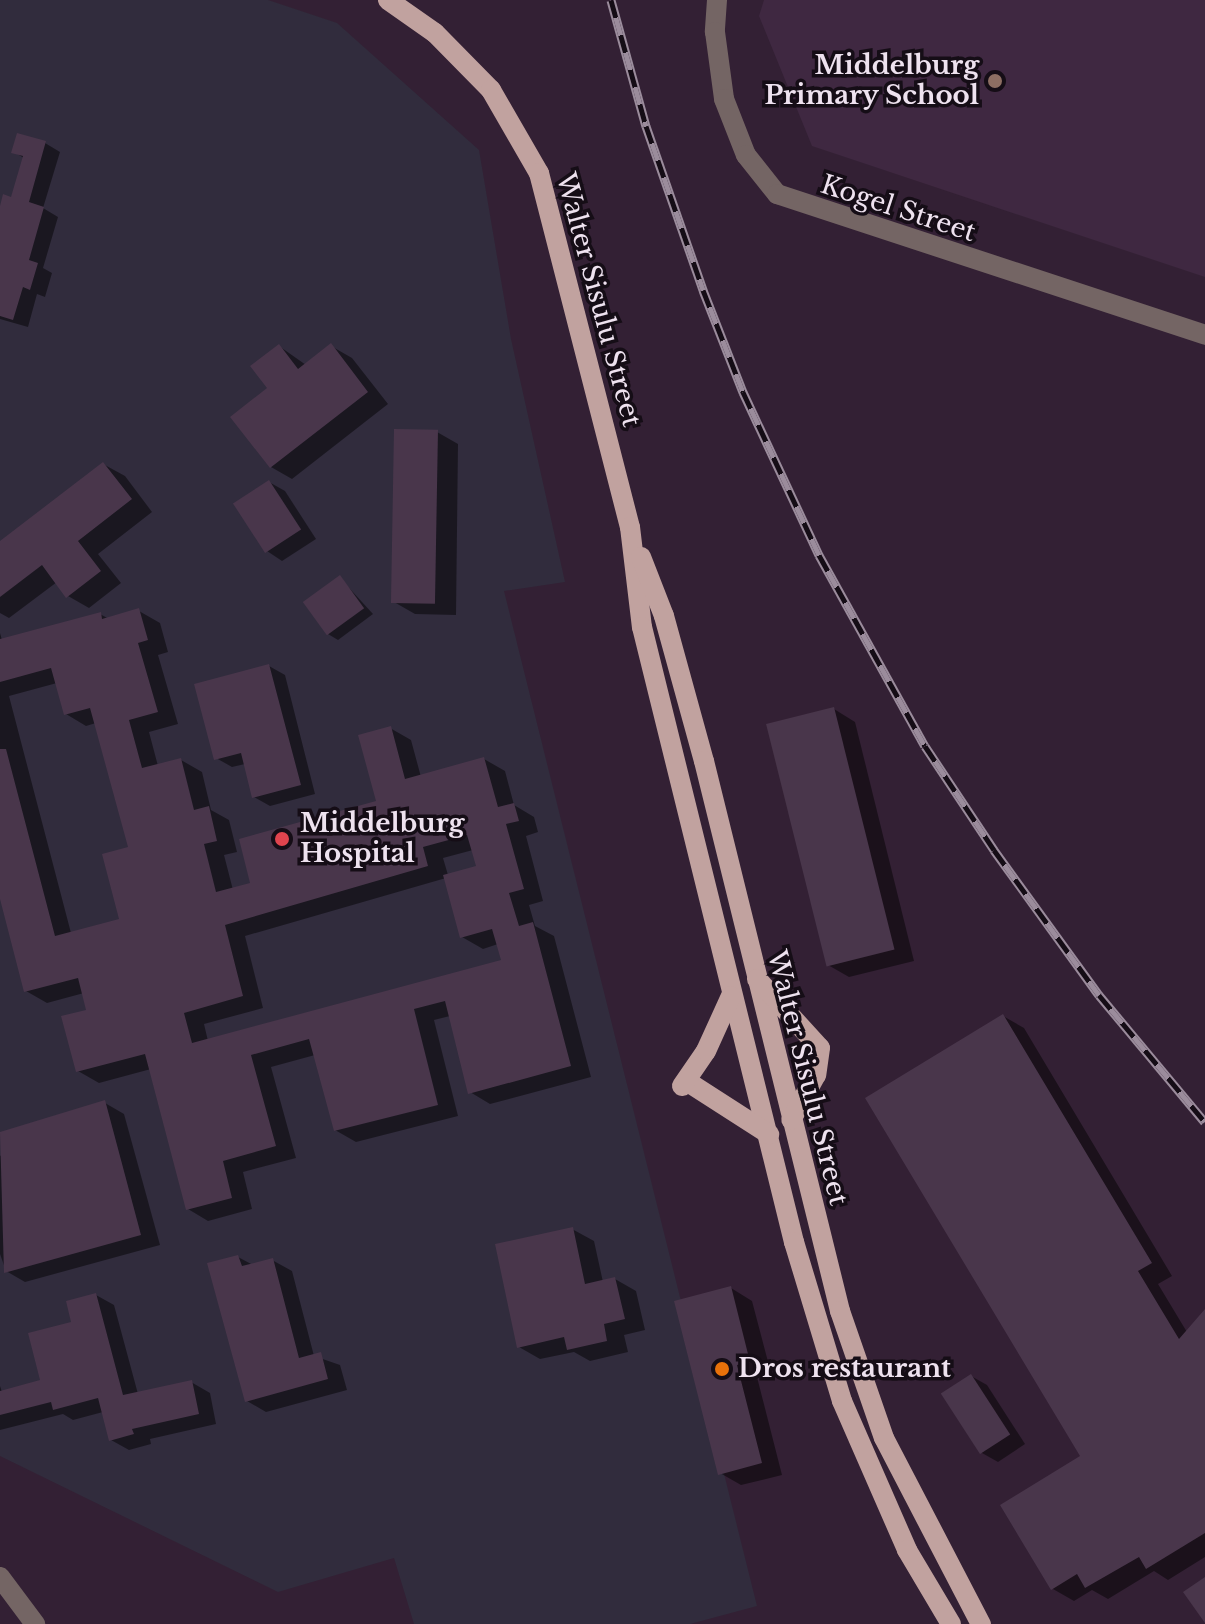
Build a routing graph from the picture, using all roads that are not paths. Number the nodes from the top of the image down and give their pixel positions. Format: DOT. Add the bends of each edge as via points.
graph roads {
  1 [pos="388,0"];
  2 [pos="717,0"];
  3 [pos="1205,335"];
  4 [pos="630,527"];
  5 [pos="754,975"];
  6 [pos="731,996"];
  7 [pos="791,1120"];
  8 [pos="769,1134"];
  9 [pos="0,1577"];
  10 [pos="35,1624"];
  11 [pos="951,1624"];
  12 [pos="981,1624"];
  1 -- 4 [label="main road, Walter Sisulu Street" via="435,33 491,90 539,173"];
  2 -- 3 [label="street, Kogel Street" via="716,47 724,99 746,155 777,194"];
  4 -- 5 [label="main road, Walter Sisulu Street" via="668,631"];
  4 -- 6 [label="main road, Walter Sisulu Street" via="642,627"];
  5 -- 7 [label="main road, Walter Sisulu Street"];
  5 -- 7 [label="main road" via="820,1048 816,1075"];
  6 -- 8 [label="main road, Walter Sisulu Street"];
  6 -- 8 [label="main road" via="687,1085"];
  7 -- 12 [label="main road, Walter Sisulu Street" via="840,1311 884,1438"];
  8 -- 11 [label="main road, Walter Sisulu Street" via="794,1242 842,1401 907,1550"];
  9 -- 10 [label="street"];
}
